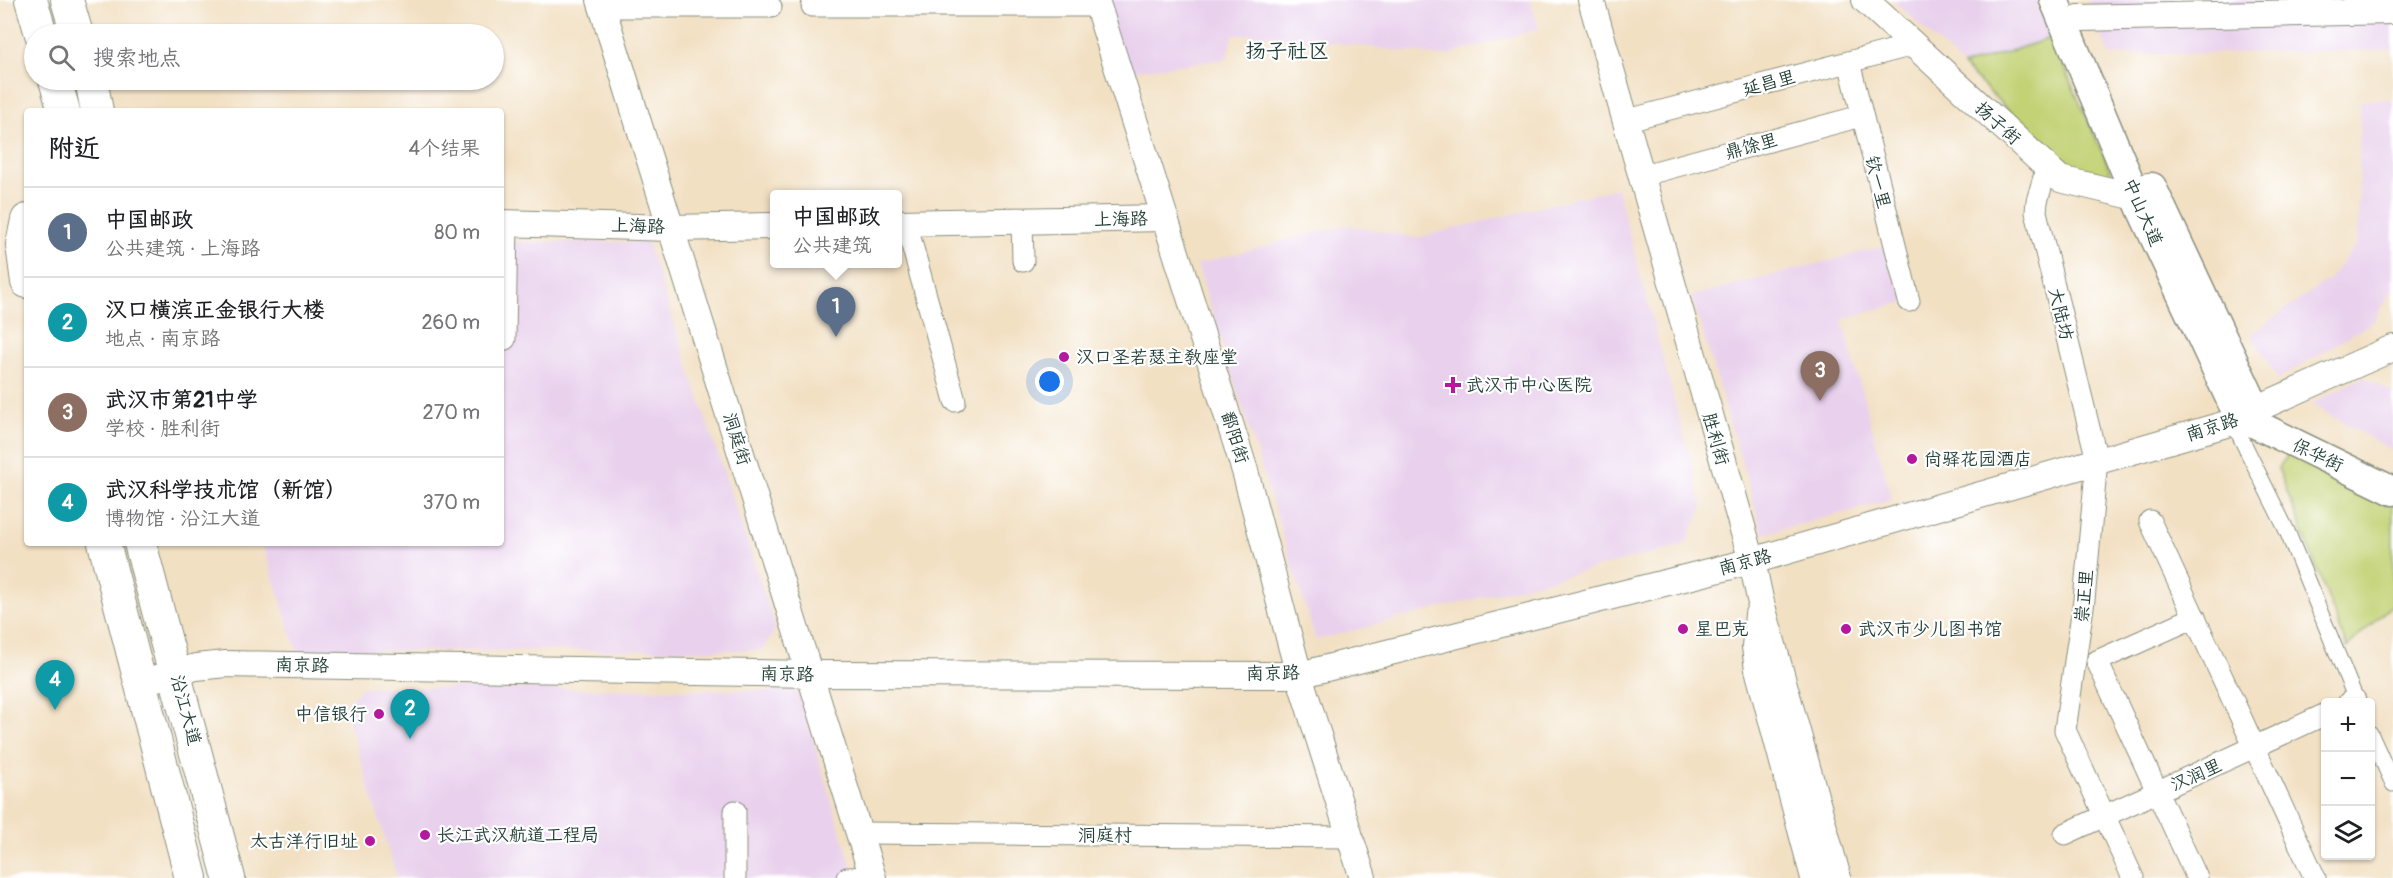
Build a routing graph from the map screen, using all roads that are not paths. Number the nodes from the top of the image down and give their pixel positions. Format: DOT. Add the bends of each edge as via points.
graph roads {
  1 [pos="31,0"];
  2 [pos="67,0"];
  3 [pos="1591,0"];
  4 [pos="1865,0"];
  5 [pos="2054,0"];
  6 [pos="601,3"];
  7 [pos="917,3"];
  8 [pos="1096,3"];
  9 [pos="812,6"];
  10 [pos="771,7"];
  11 [pos="2076,9"];
  12 [pos="2393,11"];
  13 [pos="38,24"];
  14 [pos="74,24"];
  15 [pos="1913,45"];
  16 [pos="1849,62"];
  17 [pos="58,90"];
  18 [pos="93,90"];
  19 [pos="63,108"];
  20 [pos="96,108"];
  21 [pos="1862,116"];
  22 [pos="1624,121"];
  23 [pos="2047,167"];
  24 [pos="1640,176"];
  25 [pos="2143,191"];
  26 [pos="1165,218"];
  27 [pos="1022,221"];
  28 [pos="504,223"];
  29 [pos="902,223"];
  30 [pos="770,225"];
  31 [pos="671,228"];
  32 [pos="24,235"];
  33 [pos="24,260"];
  34 [pos="1023,261"];
  35 [pos="1909,301"];
  36 [pos="504,312"];
  37 [pos="504,339"];
  38 [pos="2393,348"];
  39 [pos="955,400"];
  40 [pos="2244,416"];
  41 [pos="2097,460"];
  42 [pos="2393,477"];
  43 [pos="2393,491"];
  44 [pos="2150,522"];
  45 [pos="105,546"];
  46 [pos="141,546"];
  47 [pos="1752,561"];
  48 [pos="1760,599"];
  49 [pos="2195,617"];
  50 [pos="176,672"];
  51 [pos="811,674"];
  52 [pos="1299,675"];
  53 [pos="142,682"];
  54 [pos="2353,698"];
  55 [pos="2321,716"];
  56 [pos="2375,744"];
  57 [pos="2255,748"];
  58 [pos="2393,784"];
  59 [pos="2158,792"];
  60 [pos="735,811"];
  61 [pos="2106,816"];
  62 [pos="859,833"];
  63 [pos="2065,834"];
  64 [pos="1350,837"];
  65 [pos="191,878"];
  66 [pos="229,878"];
  67 [pos="735,878"];
  68 [pos="847,878"];
  69 [pos="873,878"];
  70 [pos="1363,878"];
  71 [pos="1814,878"];
  72 [pos="1838,878"];
  73 [pos="2133,878"];
  74 [pos="2197,878"];
  75 [pos="2315,878"];
  1 -- 13 [label="main road"];
  2 -- 14 [label="main road"];
  3 -- 22 [label="street, 胜利街"];
  4 -- 15 [label="street, 扬子街"];
  5 -- 25 [label="main road, 中山大道"];
  6 -- 10 [label="street"];
  6 -- 31 [label="street, 洞庭街"];
  7 -- 8 [label="street"];
  7 -- 9 [label="street"];
  8 -- 26 [label="street, 鄱阳街"];
  11 -- 12 [label="street"];
  11 -- 25 [label="main road, 中山大道"];
  15 -- 16 [label="street, 延昌里"];
  15 -- 23 [label="street, 扬子街"];
  16 -- 21 [label="street, 钦一里"];
  16 -- 22 [label="street, 延昌里"];
  17 -- 19 [label="main road"];
  18 -- 20 [label="main road"];
  21 -- 24 [label="street, 鼎馀里"];
  21 -- 35 [label="street, 钦一里"];
  22 -- 24 [label="street, 胜利街"];
  23 -- 25 [label="street, 扬子街" via="2060,179"];
  23 -- 41 [label="street, 大陆坊" via="2036,212"];
  24 -- 47 [label="street, 胜利街"];
  25 -- 40 [label="main road, 中山大道"];
  26 -- 27 [label="street, 上海路"];
  26 -- 52 [label="street, 鄱阳街" via="1245,471"];
  27 -- 29 [label="street, 上海路"];
  27 -- 34 [label="street"];
  28 -- 31 [label="street, 上海路"];
  29 -- 39 [label="street"];
  30 -- 31 [label="street, 上海路"];
  31 -- 51 [label="street, 洞庭街"];
  32 -- 33 [label="main road"];
  36 -- 37 [label="street"];
  38 -- 40 [label="street, 南京路"];
  40 -- 41 [label="street, 南京路"];
  40 -- 42 [label="main road, 保华街"];
  40 -- 43 [label="main road, 保华街"];
  40 -- 54 [label="street, 中山大道"];
  41 -- 47 [label="street, 南京路"];
  41 -- 61 [label="street, 崇正里" via="2084,600 2066,730"];
  44 -- 49 [label="street"];
  45 -- 53 [label="main road, 沿江大道"];
  46 -- 50 [label="main road, 沿江大道"];
  47 -- 48 [label="street, 胜利街"];
  47 -- 52 [label="street, 南京路"];
  48 -- 71 [label="street" via="1755,647 1758,669"];
  48 -- 72 [label="street, 胜利街"];
  49 -- 57 [label="street"];
  49 -- 59 [label="street" via="2097,661"];
  50 -- 51 [label="street, 南京路" via="226,664"];
  50 -- 53 [label="street, 南京路"];
  50 -- 66 [label="main road, 沿江大道"];
  51 -- 52 [label="street, 南京路"];
  51 -- 62 [label="street, 洞庭街"];
  52 -- 64 [label="street, 鄱阳街"];
  53 -- 65 [label="main road, 沿江大道"];
  55 -- 57 [label="street, 汉润里"];
  56 -- 58 [label="street"];
  57 -- 59 [label="street, 汉润里"];
  57 -- 75 [label="street"];
  59 -- 61 [label="street, 汉润里"];
  59 -- 74 [label="street"];
  60 -- 67 [label="street"];
  61 -- 63 [label="street, 汉润里"];
  61 -- 73 [label="street"];
  62 -- 64 [label="street, 洞庭村"];
  62 -- 69 [label="street, 洞庭街"];
  64 -- 70 [label="street, 鄱阳街"];
  68 -- 69 [label="street"];
}
